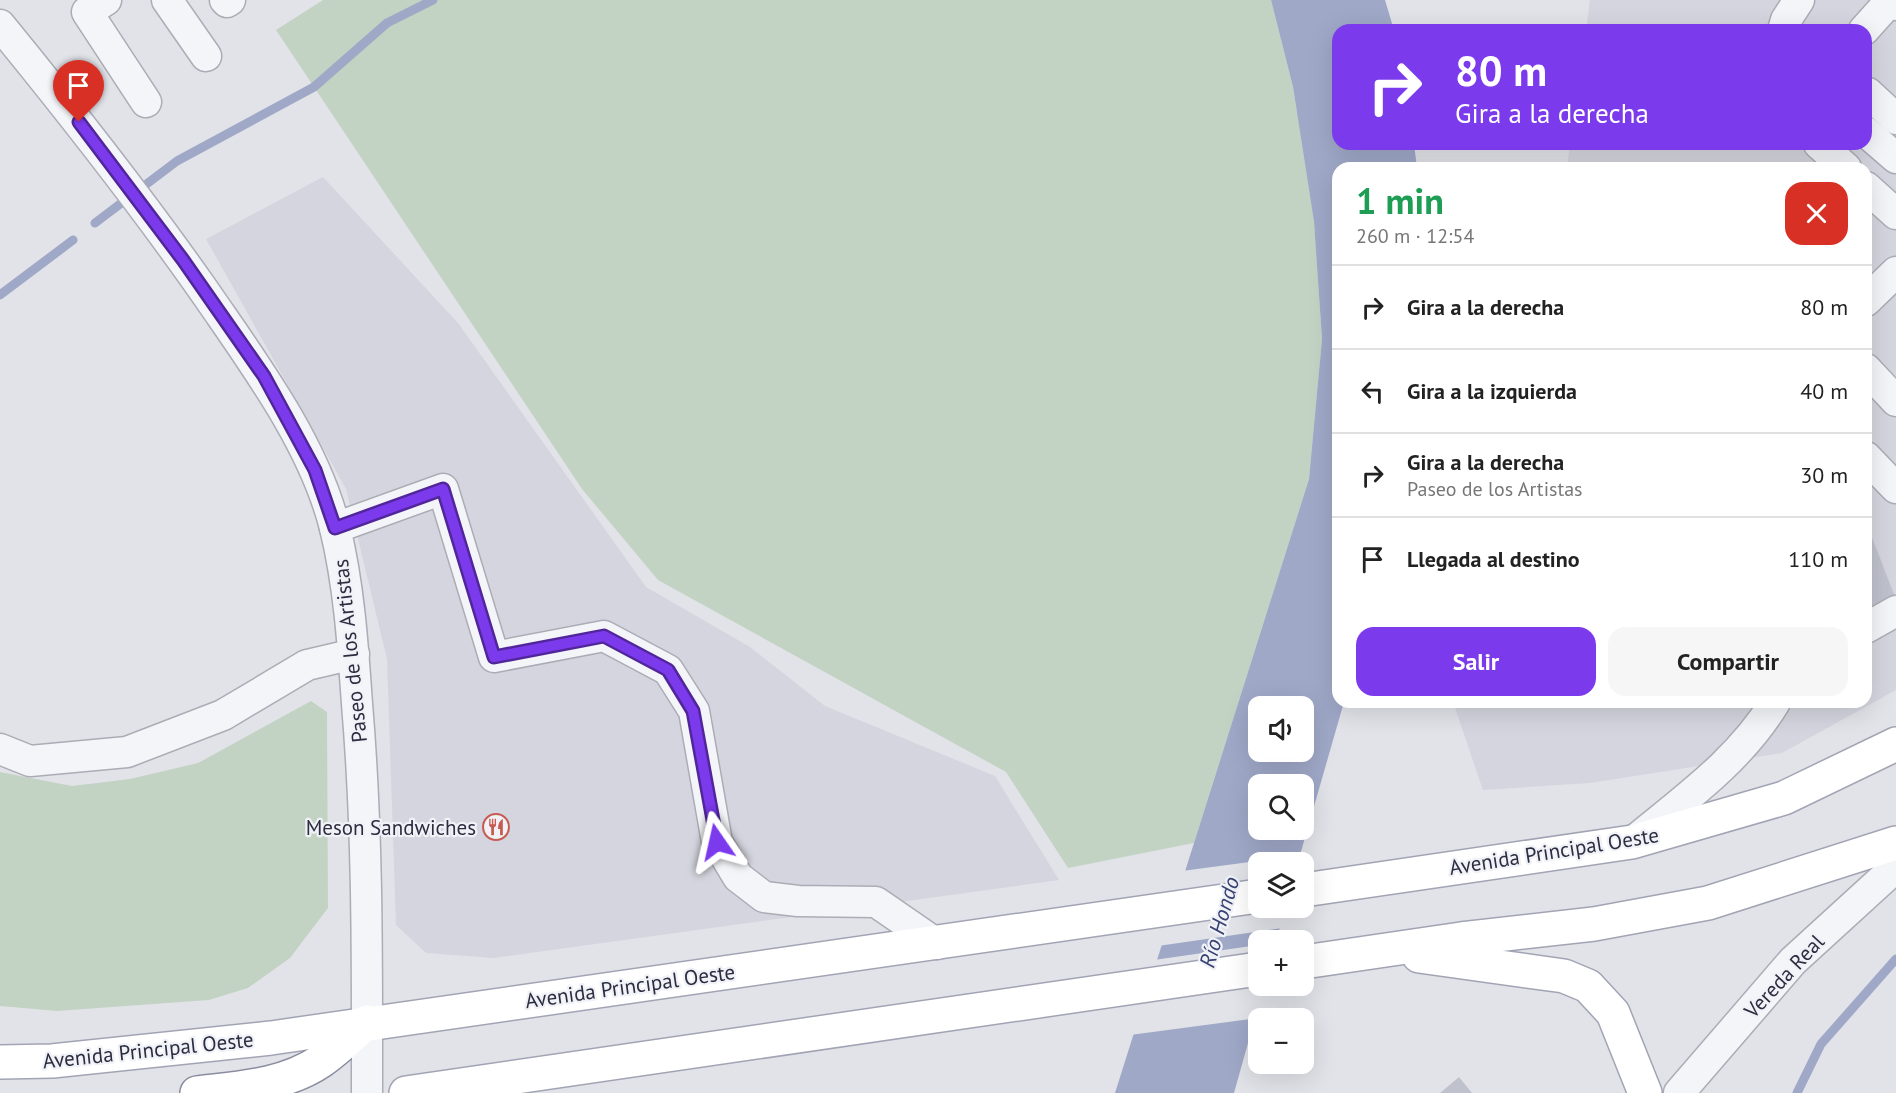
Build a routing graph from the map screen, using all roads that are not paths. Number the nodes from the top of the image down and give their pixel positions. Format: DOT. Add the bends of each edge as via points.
graph roads {
  1 [pos="106,0"];
  2 [pos="167,0"];
  3 [pos="225,0"];
  4 [pos="230,0"];
  5 [pos="1799,0"];
  6 [pos="1891,0"];
  7 [pos="1896,5"];
  8 [pos="1784,24"];
  9 [pos="1869,24"];
  10 [pos="0,25"];
  11 [pos="206,56"];
  12 [pos="1872,97"];
  13 [pos="146,102"];
  14 [pos="1896,119"];
  15 [pos="1872,137"];
  16 [pos="1826,150"];
  17 [pos="1896,158"];
  18 [pos="1838,162"];
  19 [pos="1872,192"];
  20 [pos="1896,214"];
  21 [pos="1896,272"];
  22 [pos="1872,295"];
  23 [pos="1872,463"];
  24 [pos="1896,488"];
  25 [pos="335,528"];
  26 [pos="1896,611"];
  27 [pos="1872,625"];
  28 [pos="354,654"];
  29 [pos="1771,708"];
  30 [pos="1896,744"];
  31 [pos="0,749"];
  32 [pos="1632,842"];
  33 [pos="1896,843"];
  34 [pos="1896,867"];
  35 [pos="1314,888"];
  36 [pos="1248,898"];
  37 [pos="938,944"];
  38 [pos="1378,951"];
  39 [pos="1314,961"];
  40 [pos="1248,970"];
  41 [pos="367,1022"];
  42 [pos="0,1062"];
  43 [pos="196,1093"];
  44 [pos="367,1093"];
  45 [pos="406,1093"];
  46 [pos="1645,1093"];
  47 [pos="1679,1093"];
  1 -- 13 [label="street" via="87,12"];
  2 -- 11 [label="street"];
  3 -- 4 [label="street"];
  5 -- 8 [label="street"];
  6 -- 7 [label="street"];
  6 -- 9 [label="street"];
  10 -- 25 [label="street, Paseo de los Artistas" via="183,260 264,376 315,470"];
  12 -- 14 [label="street"];
  15 -- 17 [label="street"];
  16 -- 18 [label="street"];
  19 -- 20 [label="street"];
  21 -- 22 [label="street"];
  23 -- 24 [label="street"];
  25 -- 28 [label="street, Paseo de los Artistas"];
  25 -- 37 [label="street" via="443,489 494,657 604,636 668,670 693,711 717,842 738,877 764,897 876,902"];
  26 -- 27 [label="street"];
  28 -- 31 [label="street" via="308,665 224,715 127,752 30,761"];
  28 -- 41 [label="street, Paseo de los Artistas" via="365,804"];
  29 -- 32 [label="street" via="1753,736 1715,775"];
  30 -- 32 [label="main road, Avenida Principal Oeste" via="1784,798"];
  32 -- 35 [label="main road, Avenida Principal Oeste"];
  33 -- 38 [label="main road" via="1708,903 1594,924"];
  34 -- 47 [label="street, Vereda Real" via="1793,961"];
  36 -- 37 [label="main road, Avenida Principal Oeste"];
  37 -- 41 [label="main road, Avenida Principal Oeste"];
  38 -- 39 [label="main road"];
  38 -- 46 [label="main road" via="1564,976 1588,986 1613,1013"];
  40 -- 45 [label="main road"];
  41 -- 42 [label="main road, Avenida Principal Oeste" via="173,1050"];
  41 -- 43 [label="main road" via="321,1061 293,1075 263,1084"];
  41 -- 44 [label="street, Paseo de los Artistas"];
}
